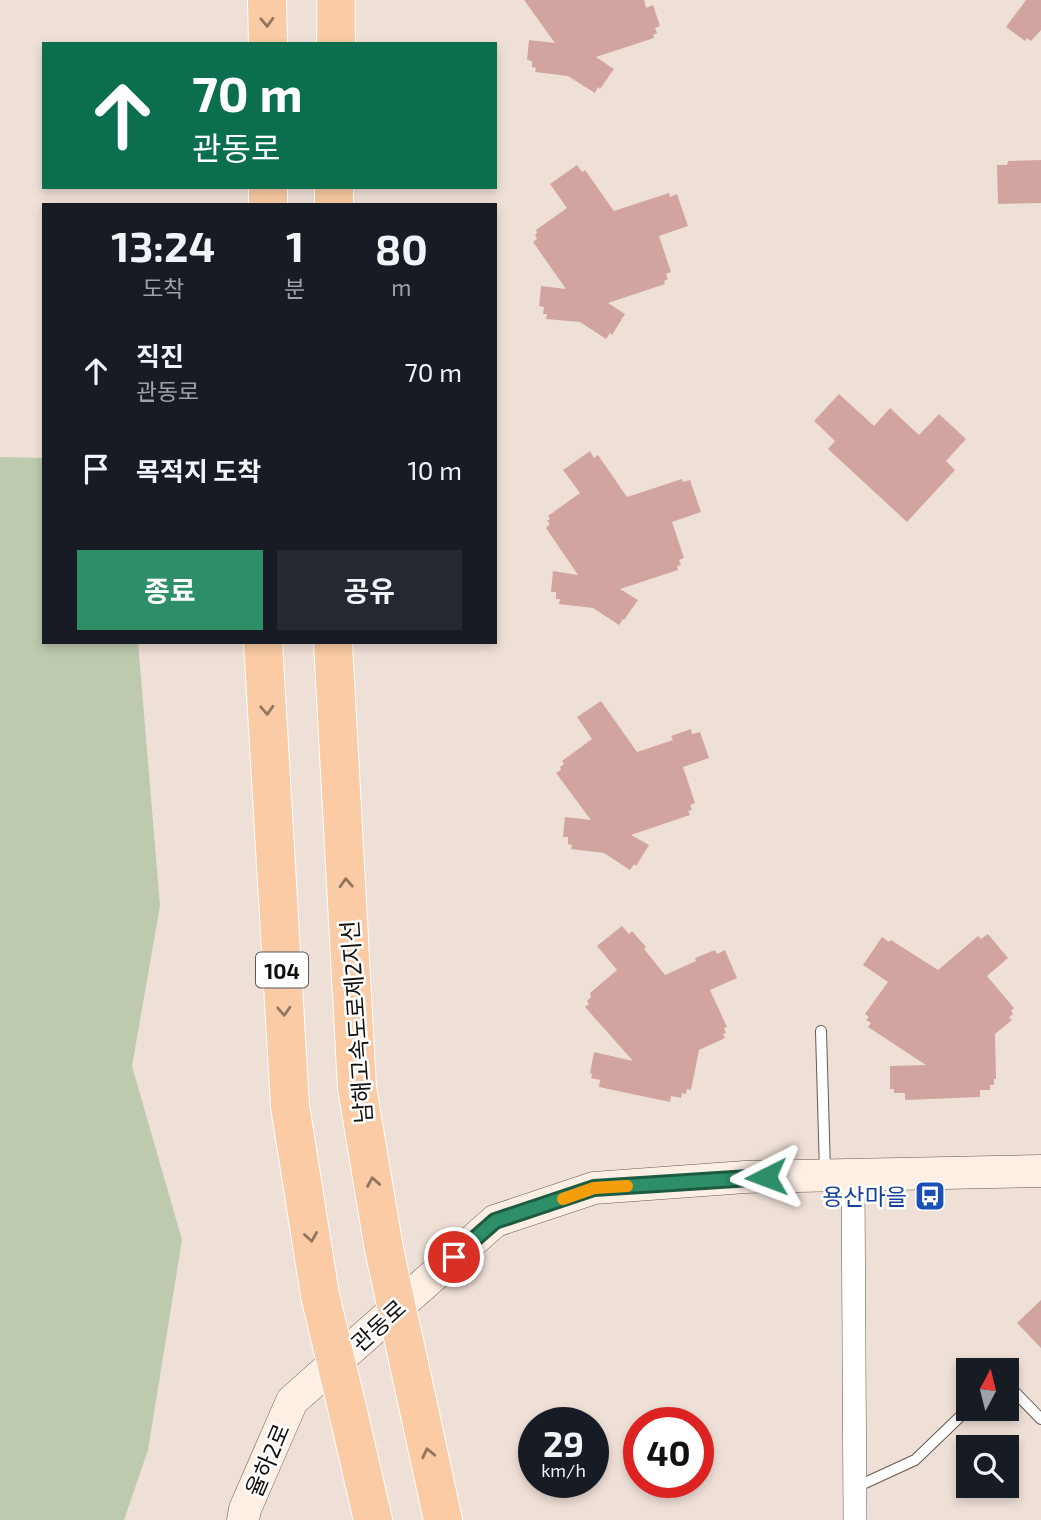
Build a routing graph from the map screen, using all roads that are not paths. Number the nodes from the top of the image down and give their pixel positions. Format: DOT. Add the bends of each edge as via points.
graph roads {
  1 [pos="267,0"];
  2 [pos="336,0"];
  3 [pos="268,42"];
  4 [pos="336,42"];
  5 [pos="263,644"];
  6 [pos="333,644"];
  7 [pos="821,1031"];
  8 [pos="1041,1171"];
  9 [pos="839,1176"];
  10 [pos="1019,1396"];
  11 [pos="292,1401"];
  12 [pos="1041,1419"];
  13 [pos="956,1421"];
  14 [pos="855,1488"];
  15 [pos="243,1520"];
  16 [pos="373,1520"];
  17 [pos="443,1520"];
  18 [pos="855,1520"];
  1 -- 3 [label="highway, one-way"];
  2 -- 4 [label="highway"];
  5 -- 16 [label="highway, 104, one-way, bridge" via="290,1106 320,1295"];
  17 -- 6 [label="highway, 남해고속도로제2지선, one-way, bridge" via="384,1249 357,1088"];
  7 -- 9 [label="lane"];
  8 -- 9 [label="street"];
  9 -- 11 [label="street, 관동로" via="745,1177 594,1188 495,1221"];
  9 -- 14 [label="street"];
  10 -- 12 [label="lane"];
  11 -- 15 [label="street, 율하2로"];
  13 -- 14 [label="lane" via="915,1460"];
  14 -- 18 [label="street"];
}
